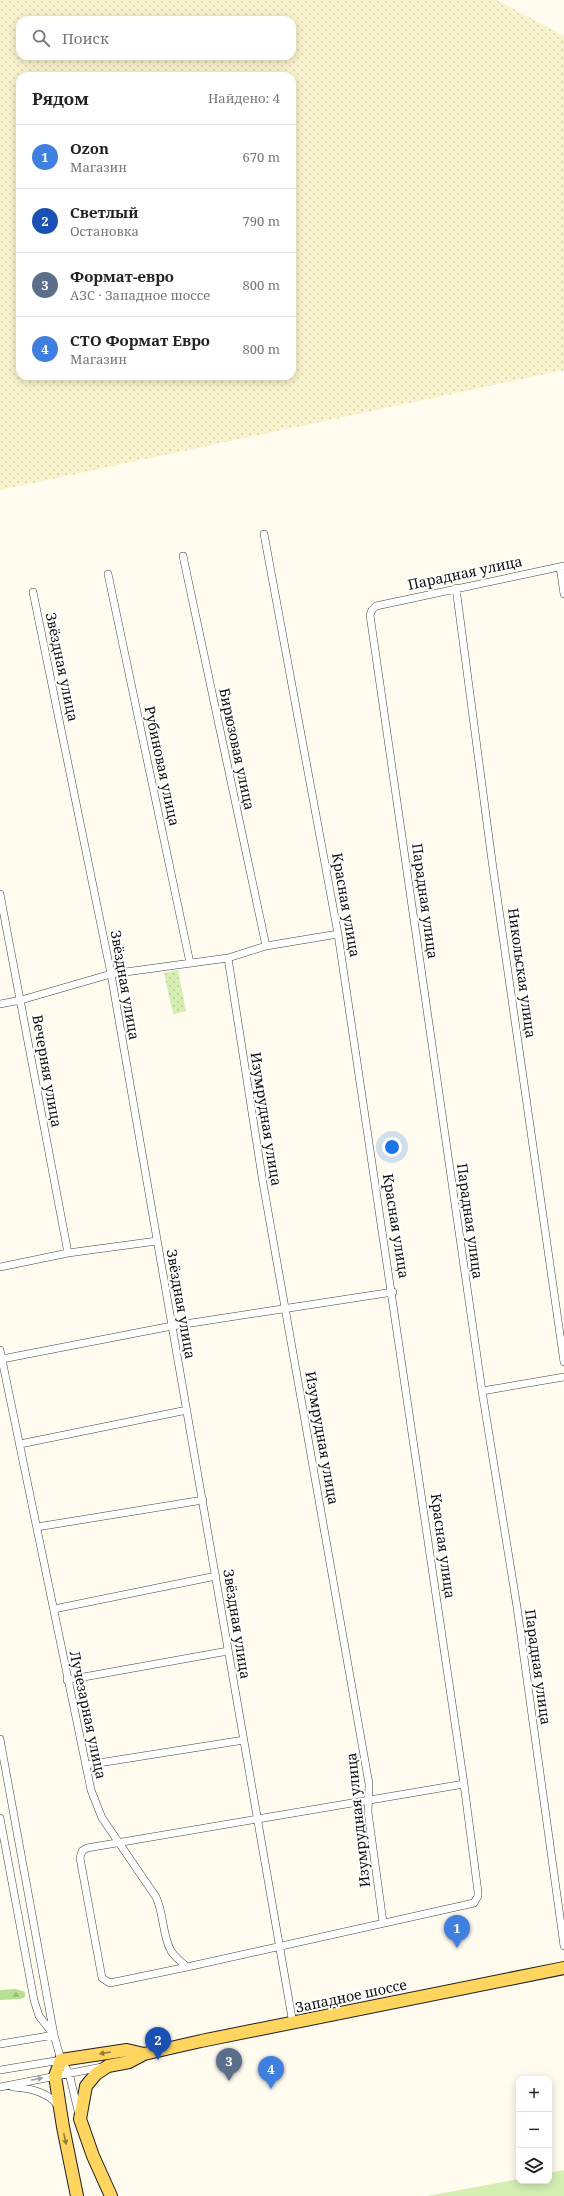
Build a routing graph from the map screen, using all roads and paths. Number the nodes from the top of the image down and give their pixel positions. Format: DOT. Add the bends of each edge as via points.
graph roads {
  1 [pos="264,534"];
  2 [pos="183,556"];
  3 [pos="562,566"];
  4 [pos="108,574"];
  5 [pos="456,588"];
  6 [pos="33,592"];
  7 [pos="564,594"];
  8 [pos="0,894"];
  9 [pos="338,934"];
  10 [pos="266,946"];
  11 [pos="228,958"];
  12 [pos="190,963"];
  13 [pos="111,974"];
  14 [pos="21,1000"];
  15 [pos="0,1004"];
  16 [pos="157,1241"];
  17 [pos="68,1253"];
  18 [pos="0,1267"];
  19 [pos="393,1292"];
  20 [pos="285,1308"];
  21 [pos="172,1326"];
  22 [pos="0,1350"];
  23 [pos="2,1359"];
  24 [pos="564,1362"];
  25 [pos="564,1377"];
  26 [pos="482,1392"];
  27 [pos="187,1410"];
  28 [pos="20,1444"];
  29 [pos="203,1500"];
  30 [pos="37,1527"];
  31 [pos="216,1576"];
  32 [pos="54,1609"];
  33 [pos="228,1651"];
  34 [pos="67,1680"];
  35 [pos="0,1739"];
  36 [pos="244,1740"];
  37 [pos="86,1765"];
  38 [pos="464,1784"];
  39 [pos="369,1800"];
  40 [pos="0,1818"];
  41 [pos="259,1819"];
  42 [pos="120,1844"];
  43 [pos="383,1922"];
  44 [pos="280,1945"];
  45 [pos="564,1946"];
  46 [pos="187,1967"];
  47 [pos="564,1968"];
  48 [pos="293,2024"];
  49 [pos="54,2035"];
  50 [pos="0,2044"];
  51 [pos="144,2054"];
  52 [pos="61,2060"];
  53 [pos="108,2066"];
  54 [pos="0,2070"];
  55 [pos="69,2074"];
  56 [pos="55,2076"];
  57 [pos="3,2086"];
  58 [pos="60,2110"];
  59 [pos="80,2119"];
  60 [pos="77,2196"];
  61 [pos="111,2196"];
  1 -- 9 [label="street, Красная улица"];
  2 -- 10 [label="street, Бирюзовая улица"];
  3 -- 5 [label="street, Парадная улица"];
  3 -- 7 [label="street"];
  4 -- 12 [label="street, Рубиновая улица"];
  5 -- 24 [label="street, Никольская улица" via="492,861"];
  5 -- 26 [label="street, Парадная улица" via="376,606 370,615"];
  6 -- 13 [label="street, Звёздная улица"];
  8 -- 14 [label="street, Вечерняя улица"];
  9 -- 10 [label="street"];
  9 -- 19 [label="street, Красная улица"];
  10 -- 11 [label="street"];
  11 -- 12 [label="street"];
  11 -- 20 [label="street, Изумрудная улица"];
  12 -- 13 [label="street"];
  13 -- 14 [label="street"];
  13 -- 16 [label="street, Звёздная улица"];
  14 -- 15 [label="street"];
  14 -- 17 [label="street, Вечерняя улица"];
  16 -- 17 [label="street"];
  16 -- 21 [label="street, Звёздная улица"];
  17 -- 18 [label="street"];
  19 -- 20 [label="street"];
  19 -- 38 [label="street, Красная улица"];
  20 -- 21 [label="street"];
  20 -- 39 [label="street, Изумрудная улица" via="370,1784"];
  21 -- 23 [label="street"];
  21 -- 27 [label="street, Звёздная улица"];
  22 -- 23 [label="street, Лучезарная улица"];
  23 -- 28 [label="street, Лучезарная улица"];
  25 -- 26 [label="street"];
  26 -- 45 [label="street, Парадная улица" via="517,1607"];
  27 -- 28 [label="street"];
  27 -- 29 [label="street, Звёздная улица"];
  28 -- 30 [label="street, Лучезарная улица"];
  29 -- 30 [label="street"];
  29 -- 31 [label="street, Звёздная улица"];
  30 -- 32 [label="street, Лучезарная улица"];
  31 -- 32 [label="street"];
  31 -- 33 [label="street, Звёздная улица"];
  32 -- 34 [label="street, Лучезарная улица"];
  33 -- 34 [label="street"];
  33 -- 36 [label="street, Звёздная улица"];
  34 -- 37 [label="street, Лучезарная улица"];
  35 -- 49 [label="street"];
  36 -- 37 [label="street"];
  36 -- 41 [label="street, Звёздная улица"];
  37 -- 42 [label="street, Лучезарная улица" via="95,1805"];
  38 -- 39 [label="street"];
  38 -- 43 [label="street, Красная улица" via="478,1892 476,1900 470,1904"];
  39 -- 41 [label="street"];
  39 -- 43 [label="street, Изумрудная улица" via="368,1812"];
  40 -- 49 [label="street" via="34,2000 38,2016"];
  41 -- 42 [label="street"];
  41 -- 44 [label="street, Звёздная улица"];
  42 -- 46 [label="street, Лучезарная улица" via="160,1904 168,1944 175,1956"];
  42 -- 46 [label="street" via="87,1848 80,1855 102,1978 110,1983"];
  43 -- 44 [label="street"];
  44 -- 46 [label="street"];
  44 -- 48 [label="street, Звёздная улица"];
  47 -- 48 [label="main road, Западное шоссе"];
  48 -- 51 [label="main road, Западное шоссе"];
  49 -- 50 [label="street"];
  49 -- 52 [label="street"];
  51 -- 52 [label="main road, Западное шоссе, one-way" via="127,2050"];
  51 -- 53 [label="main road, Западное шоссе" via="129,2062"];
  52 -- 54 [label="street, Западное шоссе"];
  52 -- 55 [label="street"];
  52 -- 56 [label="main road"];
  53 -- 55 [label="street, Западное шоссе"];
  53 -- 59 [label="main road" via="96,2074 86,2086"];
  55 -- 56 [label="street, Западное шоссе"];
  55 -- 59 [label="street"];
  57 -- 56 [label="street, Западное шоссе, one-way"];
  56 -- 58 [label="main road"];
  57 -- 58 [label="street, Западное шоссе" via="37,2091 53,2100"];
  58 -- 60 [label="main road, one-way"];
  59 -- 61 [label="main road"];
}
